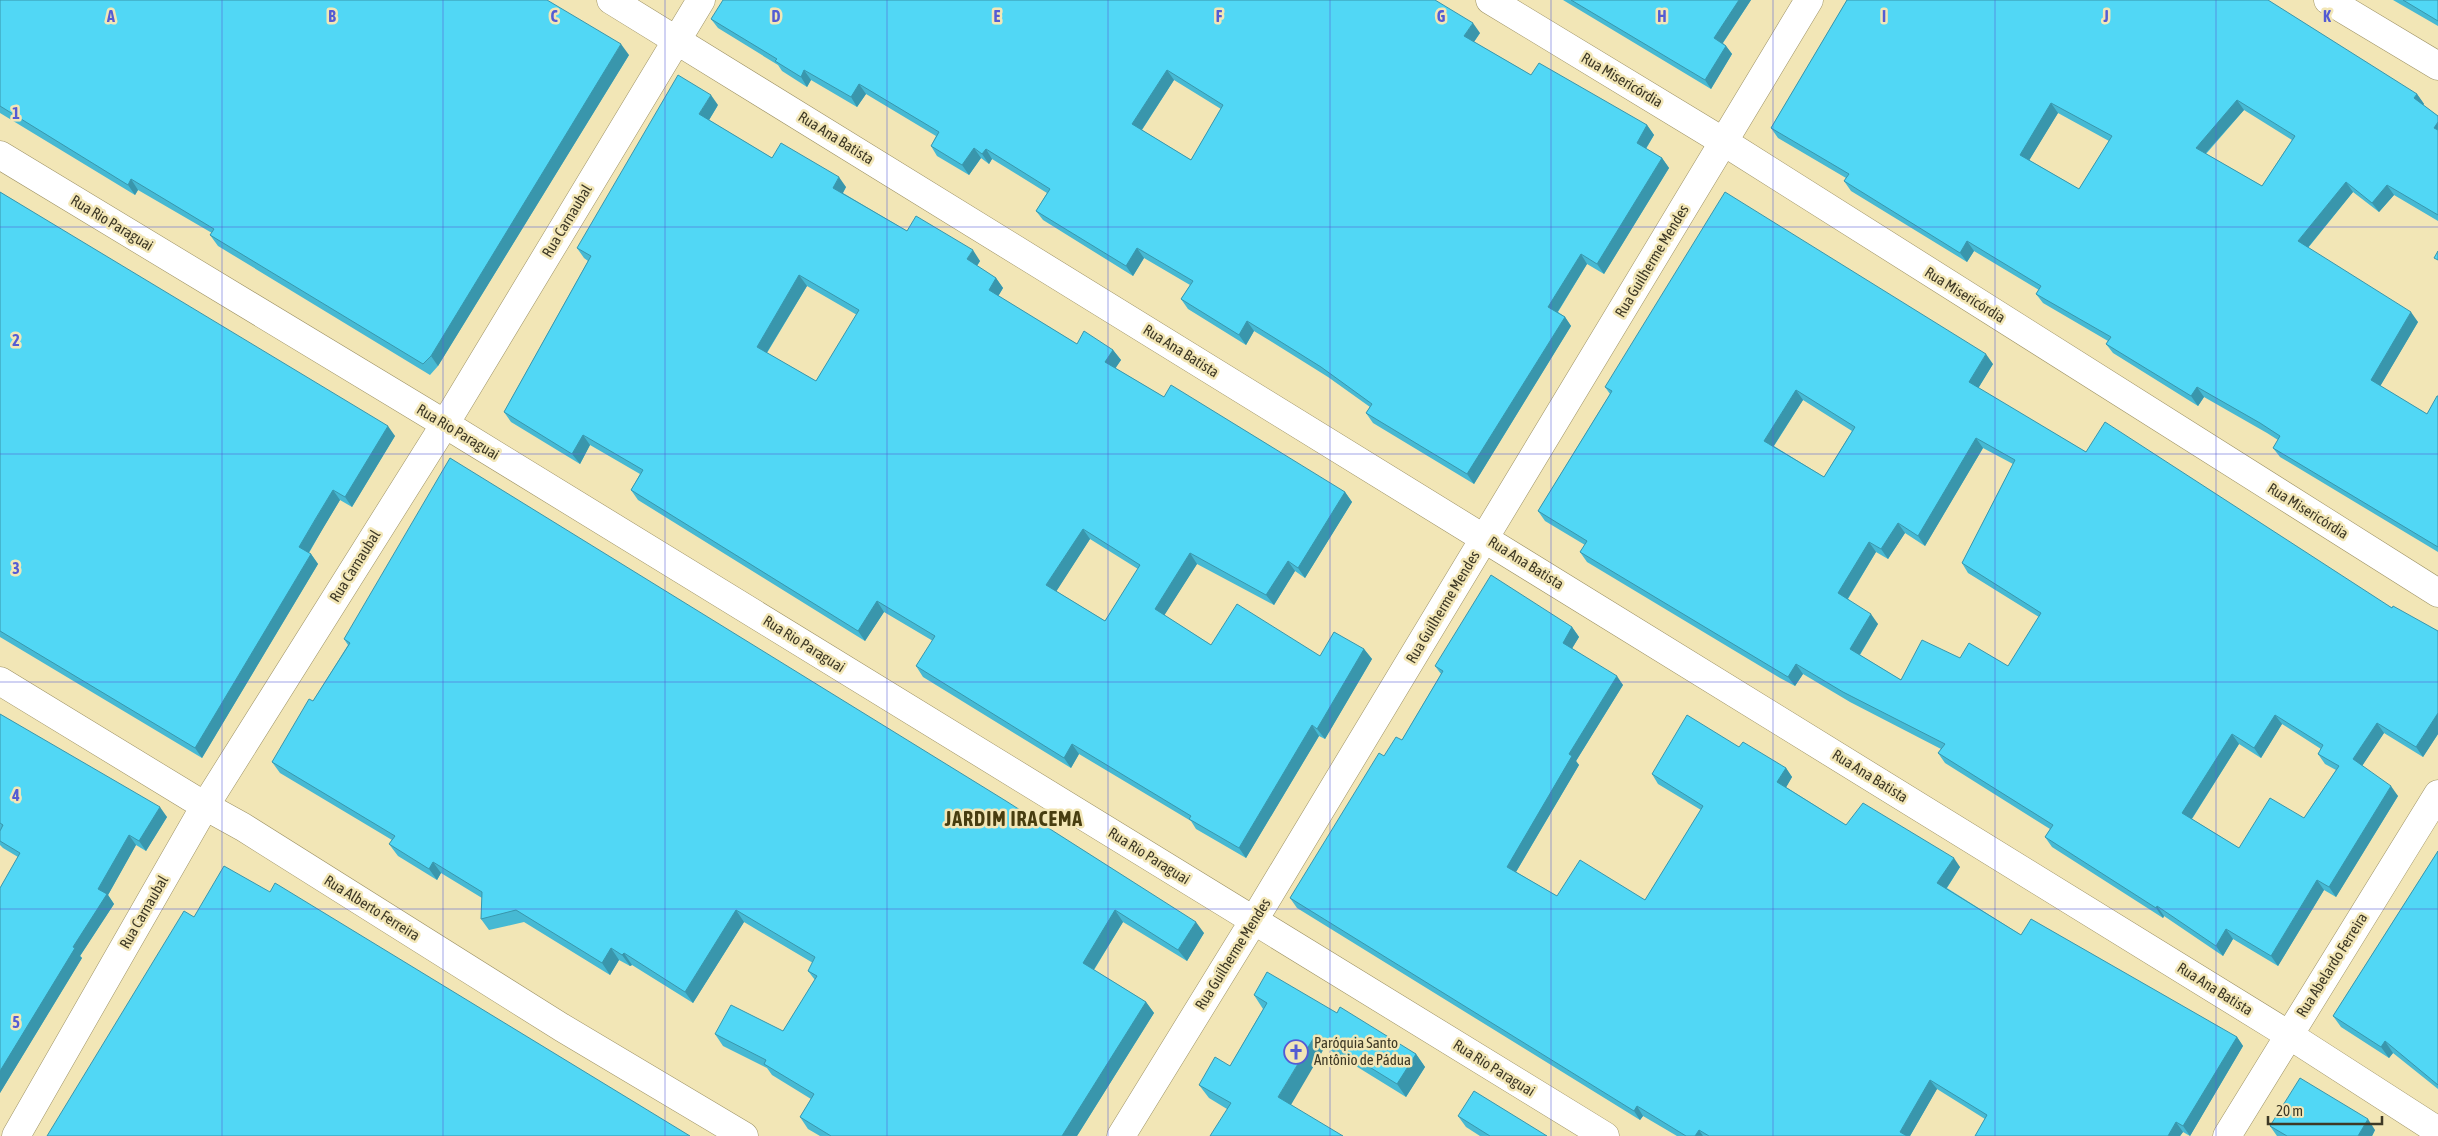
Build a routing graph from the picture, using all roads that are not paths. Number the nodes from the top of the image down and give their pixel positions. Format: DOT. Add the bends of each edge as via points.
graph roads {
  1 [pos="611,0"];
  2 [pos="701,0"];
  3 [pos="1490,0"];
  4 [pos="1809,0"];
  5 [pos="2328,0"];
  6 [pos="676,40"];
  7 [pos="2438,66"];
  8 [pos="1724,142"];
  9 [pos="0,155"];
  10 [pos="445,424"];
  11 [pos="1485,538"];
  12 [pos="2438,594"];
  13 [pos="0,681"];
  14 [pos="2438,794"];
  15 [pos="205,806"];
  16 [pos="1254,920"];
  17 [pos="2289,1035"];
  18 [pos="2438,1131"];
  19 [pos="16,1136"];
  20 [pos="744,1136"];
  21 [pos="1121,1136"];
  22 [pos="1605,1136"];
  23 [pos="2227,1136"];
  1 -- 6 [label="street, Rua Ana Batista"];
  2 -- 6 [label="street, Rua Carnaubal"];
  3 -- 8 [label="street, Rua Misericórdia"];
  4 -- 8 [label="street, Rua Guilherme Mendes"];
  5 -- 7 [label="street"];
  6 -- 10 [label="street, Rua Carnaubal"];
  6 -- 11 [label="street, Rua Ana Batista"];
  8 -- 11 [label="street, Rua Guilherme Mendes"];
  8 -- 12 [label="street, Rua Misericórdia"];
  9 -- 10 [label="street, Rua Rio Paraguai"];
  10 -- 15 [label="street, Rua Carnaubal"];
  10 -- 16 [label="street, Rua Rio Paraguai"];
  11 -- 16 [label="street, Rua Guilherme Mendes"];
  11 -- 17 [label="street, Rua Ana Batista"];
  13 -- 15 [label="street, Rua Alberto Ferreira"];
  14 -- 17 [label="street, Rua Abelardo Ferreira"];
  15 -- 19 [label="street, Rua Carnaubal"];
  15 -- 20 [label="street, Rua Alberto Ferreira"];
  16 -- 21 [label="street, Rua Guilherme Mendes"];
  16 -- 22 [label="street, Rua Rio Paraguai"];
  17 -- 18 [label="street, Rua Ana Batista"];
  17 -- 23 [label="street, Rua Abelardo Ferreira"];
}
